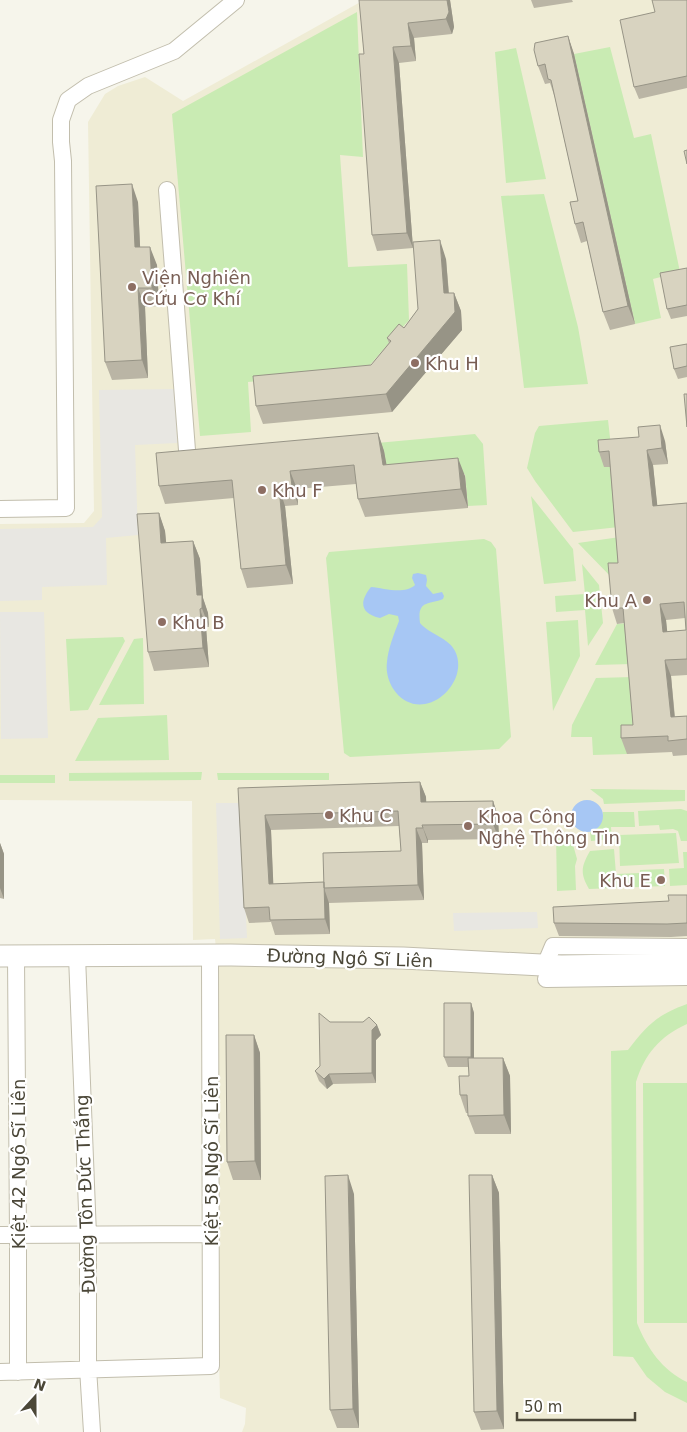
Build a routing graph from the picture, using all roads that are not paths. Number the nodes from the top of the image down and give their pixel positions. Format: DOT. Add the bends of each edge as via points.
graph roads {
  1 [pos="236,0"];
  2 [pos="167,190"];
  3 [pos="187,450"];
  4 [pos="0,509"];
  5 [pos="687,947"];
  6 [pos="8,956"];
  7 [pos="77,956"];
  8 [pos="210,956"];
  9 [pos="687,964"];
  10 [pos="551,970"];
  11 [pos="687,977"];
  12 [pos="211,1234"];
  13 [pos="0,1235"];
  14 [pos="18,1235"];
  15 [pos="88,1235"];
  16 [pos="88,1368"];
  17 [pos="0,1372"];
  18 [pos="18,1372"];
  19 [pos="92,1432"];
  1 -- 4 [label="street" via="174,51 88,86 68,100 61,120 66,508"];
  2 -- 3 [label="street"];
  5 -- 10 [label="street" via="553,946"];
  6 -- 7 [label="street, Đường Ngô Sĩ Liên"];
  6 -- 14 [label="street, Kiệt 42 Ngô Sĩ Liên"];
  7 -- 8 [label="street, Đường Ngô Sĩ Liên"];
  7 -- 15 [label="street, Đường Tôn Đức Thắng"];
  8 -- 10 [label="street, Đường Ngô Sĩ Liên" via="403,958"];
  8 -- 12 [label="street, Kiệt 58 Ngô Sĩ Liên"];
  9 -- 10 [label="street, Đường Ngô Sĩ Liên"];
  10 -- 11 [label="street"];
  12 -- 15 [label="street"];
  12 -- 16 [label="street, Kiệt 58 Ngô Sĩ Liên" via="211,1366"];
  13 -- 14 [label="street"];
  14 -- 15 [label="street"];
  14 -- 18 [label="street, Kiệt 42 Ngô Sĩ Liên"];
  15 -- 16 [label="street, Đường Tôn Đức Thắng"];
  16 -- 18 [label="street"];
  16 -- 19 [label="street, Đường Tôn Đức Thắng"];
  17 -- 18 [label="street"];
}
